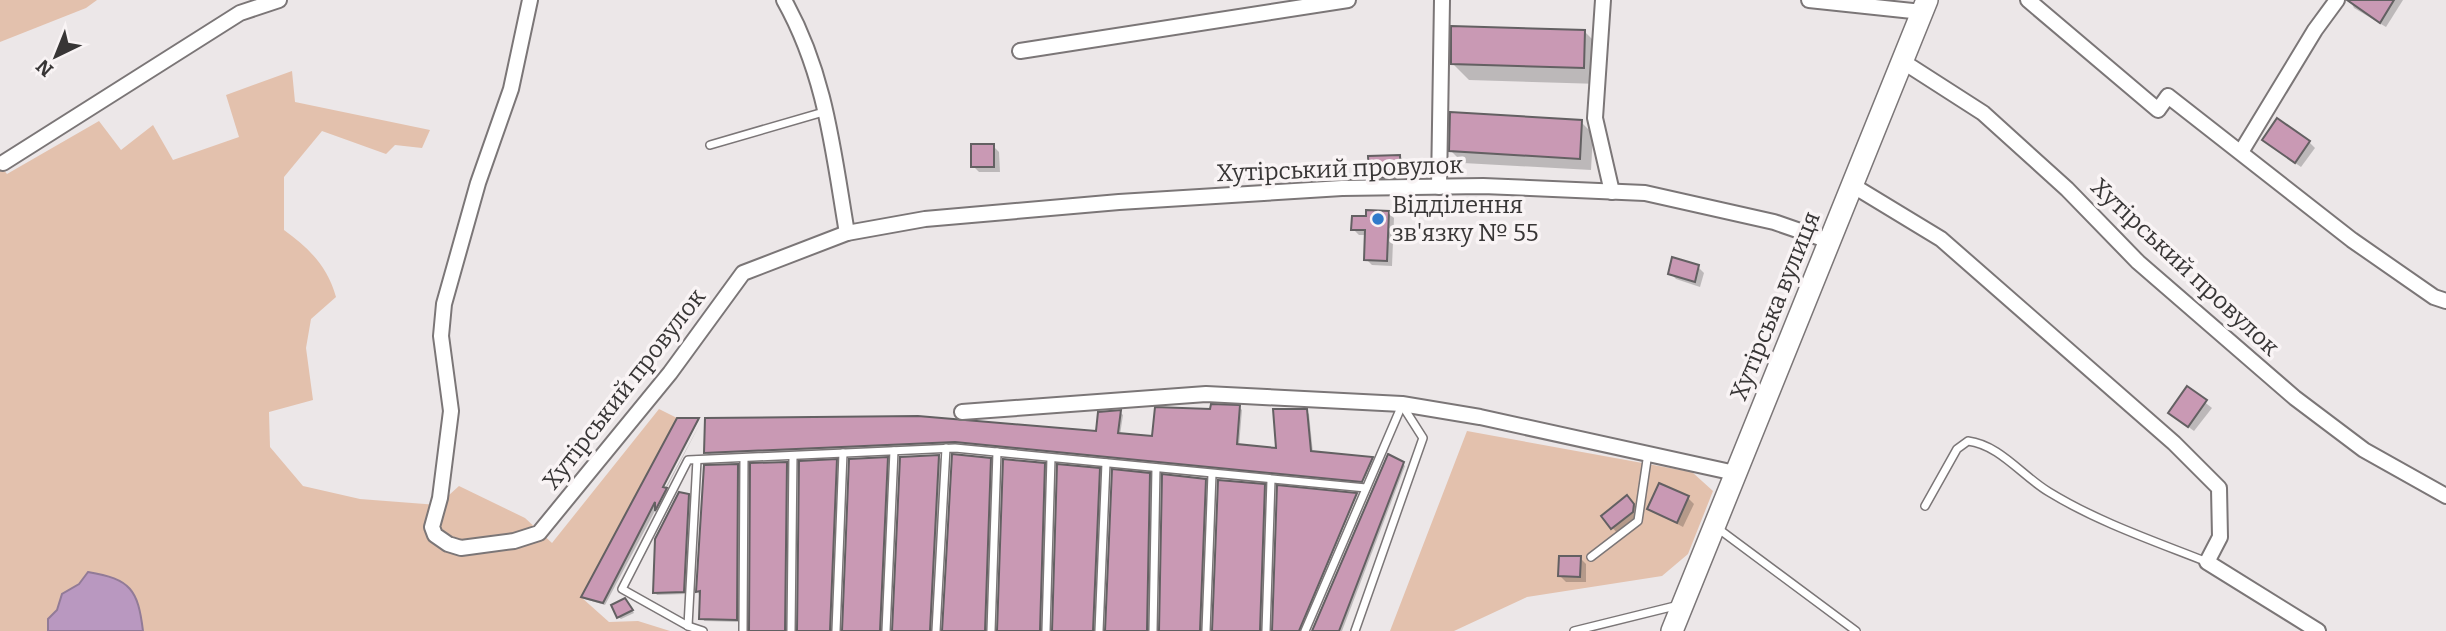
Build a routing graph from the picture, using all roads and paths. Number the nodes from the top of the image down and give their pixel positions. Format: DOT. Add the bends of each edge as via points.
graph roads {
  1 [pos="279,0"];
  2 [pos="530,0"];
  3 [pos="785,0"];
  4 [pos="1348,0"];
  5 [pos="1442,0"];
  6 [pos="1603,0"];
  7 [pos="1809,0"];
  8 [pos="2028,0"];
  9 [pos="2337,0"];
  10 [pos="1924,6"];
  11 [pos="1020,51"];
  12 [pos="1902,61"];
  13 [pos="827,111"];
  14 [pos="710,145"];
  15 [pos="2241,152"];
  16 [pos="3,163"];
  17 [pos="1852,185"];
  18 [pos="1439,187"];
  19 [pos="1612,192"];
  20 [pos="847,233"];
  21 [pos="1829,241"];
  22 [pos="2446,301"];
  23 [pos="1402,404"];
  24 [pos="962,412"];
  25 [pos="946,449"];
  26 [pos="894,451"];
  27 [pos="997,452"];
  28 [pos="843,453"];
  29 [pos="1648,453"];
  30 [pos="793,456"];
  31 [pos="744,458"];
  32 [pos="1051,458"];
  33 [pos="697,460"];
  34 [pos="1106,463"];
  35 [pos="1156,468"];
  36 [pos="1735,473"];
  37 [pos="1212,474"];
  38 [pos="1271,480"];
  39 [pos="1366,488"];
  40 [pos="2446,496"];
  41 [pos="1925,506"];
  42 [pos="1715,526"];
  43 [pos="1591,557"];
  44 [pos="2207,562"];
  45 [pos="1683,604"];
  46 [pos="688,626"];
  47 [pos="703,631"];
  48 [pos="743,631"];
  49 [pos="791,631"];
  50 [pos="836,631"];
  51 [pos="886,631"];
  52 [pos="936,631"];
  53 [pos="991,631"];
  54 [pos="1046,631"];
  55 [pos="1099,631"];
  56 [pos="1153,631"];
  57 [pos="1206,631"];
  58 [pos="1266,631"];
  59 [pos="1306,631"];
  60 [pos="1354,631"];
  61 [pos="1574,631"];
  62 [pos="1672,631"];
  63 [pos="1856,631"];
  64 [pos="2318,631"];
  1 -- 16 [label="street" via="240,13"];
  2 -- 20 [label="street, Хутірський провулок" via="511,89 478,183 444,304 441,336 451,411 432,527 435,535 460,548 539,533 670,373 743,273"];
  3 -- 13 [label="street" via="805,37"];
  4 -- 11 [label="street"];
  5 -- 18 [label="street"];
  6 -- 19 [label="street" via="1595,118"];
  7 -- 10 [label="street"];
  8 -- 15 [label="street" via="2158,110 2168,96"];
  9 -- 15 [label="street"];
  10 -- 12 [label="main road, Хутірська вулиця"];
  12 -- 17 [label="main road, Хутірська вулиця"];
  12 -- 40 [label="street, Хутірський провулок" via="1983,113 2138,262 2295,398 2364,450"];
  13 -- 14 [label="lane"];
  13 -- 20 [label="street"];
  15 -- 22 [label="street" via="2352,240"];
  17 -- 21 [label="main road, Хутірська вулиця"];
  17 -- 44 [label="street" via="1941,239 2219,488 2220,537"];
  18 -- 19 [label="street, Хутірський провулок"];
  18 -- 20 [label="street, Хутірський провулок" via="1342,188 1119,202 925,219"];
  19 -- 21 [label="street, Хутірський провулок" via="1645,193 1774,222"];
  21 -- 36 [label="main road, Хутірська вулиця"];
  23 -- 24 [label="street" via="1206,394"];
  23 -- 29 [label="street"];
  23 -- 39 [label="lane"];
  23 -- 60 [label="lane" via="1423,438"];
  25 -- 26 [label="lane"];
  25 -- 27 [label="lane"];
  25 -- 52 [label="lane"];
  26 -- 28 [label="lane"];
  26 -- 51 [label="lane"];
  27 -- 32 [label="lane"];
  27 -- 53 [label="lane"];
  28 -- 30 [label="lane"];
  28 -- 50 [label="lane"];
  29 -- 36 [label="street"];
  29 -- 43 [label="lane" via="1639,521"];
  30 -- 31 [label="lane"];
  30 -- 49 [label="lane"];
  31 -- 33 [label="lane"];
  31 -- 48 [label="lane"];
  32 -- 34 [label="lane"];
  32 -- 54 [label="lane"];
  33 -- 46 [label="lane"];
  33 -- 46 [label="lane" via="688,460 622,589"];
  34 -- 35 [label="lane"];
  34 -- 55 [label="lane"];
  35 -- 37 [label="lane"];
  35 -- 56 [label="lane"];
  36 -- 42 [label="main road, Хутірська вулиця"];
  37 -- 38 [label="lane"];
  37 -- 57 [label="lane"];
  38 -- 39 [label="lane"];
  38 -- 58 [label="lane"];
  39 -- 59 [label="lane"];
  41 -- 44 [label="lane" via="1956,449 1968,441 1984,443 2049,492 2130,532"];
  42 -- 45 [label="main road, Хутірська вулиця"];
  42 -- 63 [label="lane"];
  44 -- 64 [label="street"];
  45 -- 61 [label="lane"];
  45 -- 62 [label="main road, Хутірська вулиця"];
  46 -- 47 [label="lane"];
}
